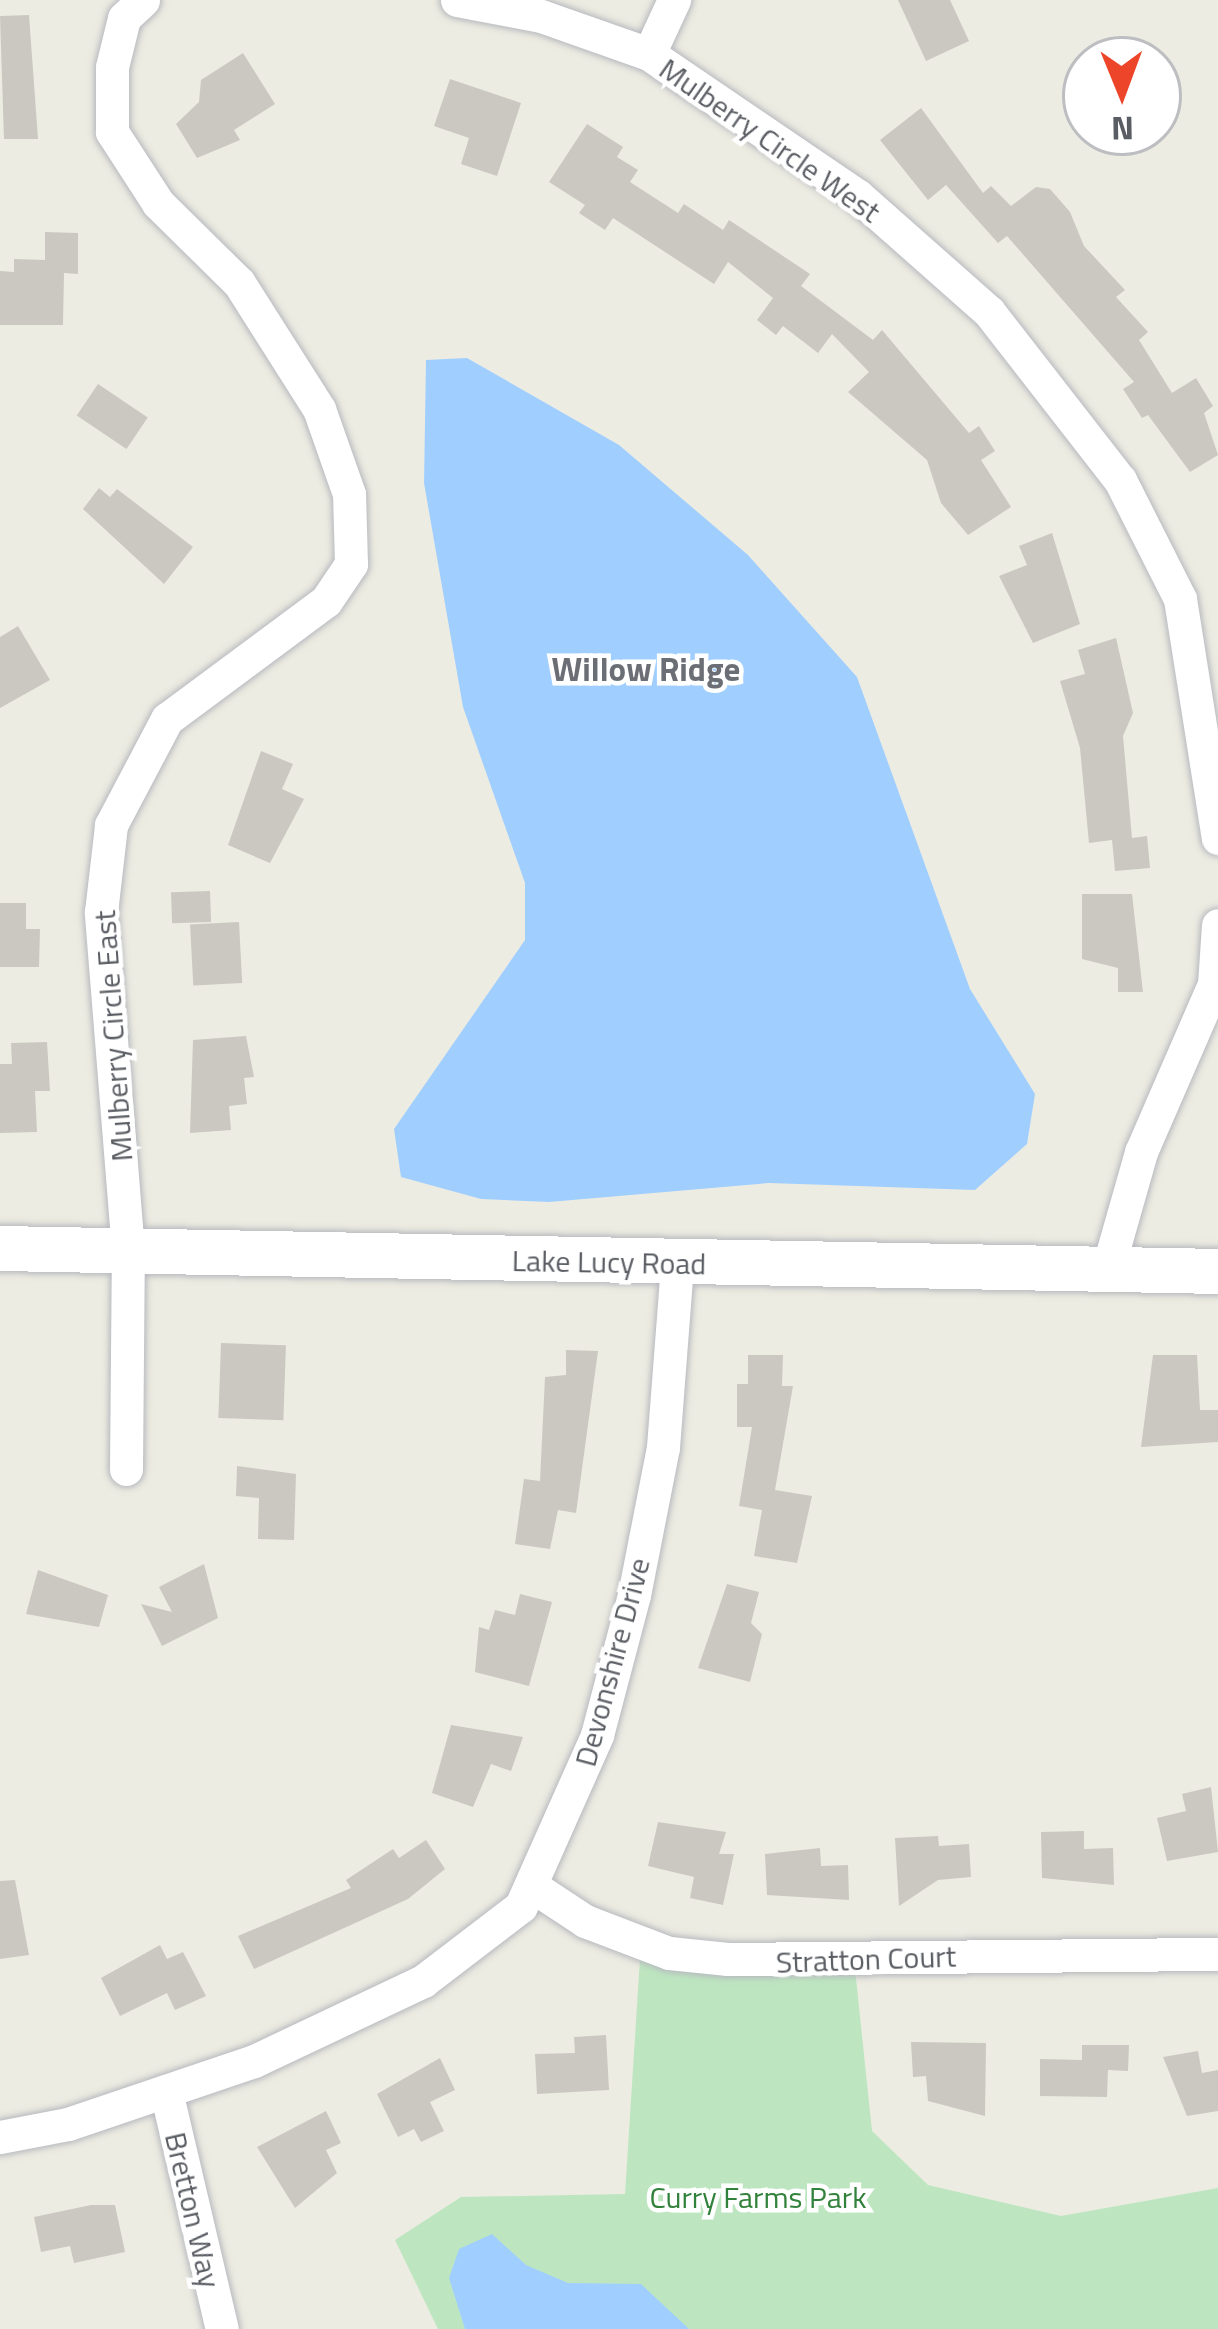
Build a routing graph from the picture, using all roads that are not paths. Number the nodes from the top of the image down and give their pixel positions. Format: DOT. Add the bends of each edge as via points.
graph roads {
  1 [pos="143,0"];
  2 [pos="457,0"];
  3 [pos="674,0"];
  4 [pos="649,55"];
  5 [pos="1218,838"];
  6 [pos="1218,926"];
  7 [pos="0,1248"];
  8 [pos="128,1251"];
  9 [pos="677,1263"];
  10 [pos="1108,1268"];
  11 [pos="1218,1271"];
  12 [pos="126,1469"];
  13 [pos="532,1886"];
  14 [pos="1218,1954"];
  15 [pos="166,2091"];
  16 [pos="0,2137"];
  17 [pos="222,2329"];
  1 -- 8 [label="street, Mulberry Circle East" via="120,34 112,132 158,203 239,283 319,409 350,494 351,564 326,601 167,719 111,825 101,912"];
  2 -- 4 [label="street" via="542,16"];
  3 -- 4 [label="street"];
  4 -- 5 [label="street, Mulberry Circle West" via="858,196 973,298 1120,480 1180,599 1208,729"];
  6 -- 10 [label="street" via="1214,984 1141,1152"];
  7 -- 8 [label="street, Lake Lucy Road"];
  8 -- 9 [label="street, Lake Lucy Road"];
  8 -- 12 [label="street, Mulberry Circle East"];
  9 -- 10 [label="street, Lake Lucy Road"];
  9 -- 13 [label="street, Devonshire Drive" via="663,1447 634,1594 597,1735"];
  10 -- 11 [label="street, Lake Lucy Road"];
  13 -- 14 [label="street, Stratton Court" via="585,1922 669,1953 728,1959"];
  13 -- 15 [label="street, Devonshire Drive" via="521,1906 424,1981"];
  15 -- 16 [label="street, Devonshire Drive"];
  15 -- 17 [label="street, Bretton Way"];
}
